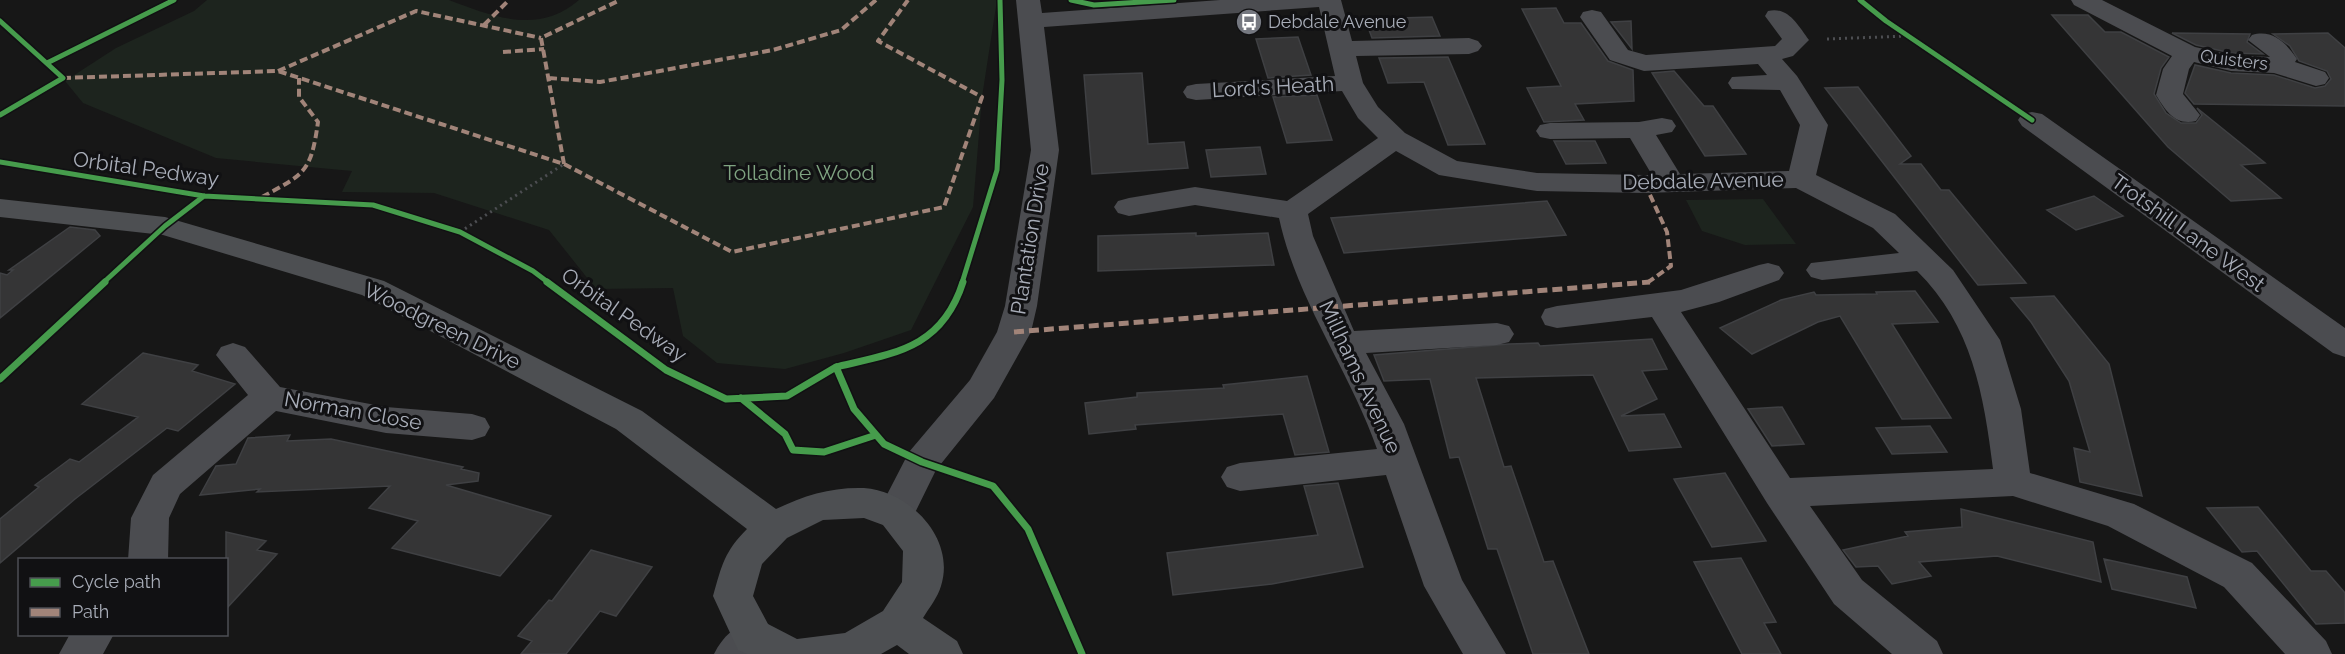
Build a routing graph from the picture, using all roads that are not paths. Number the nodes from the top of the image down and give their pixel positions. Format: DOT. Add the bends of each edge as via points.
graph roads {
  1 [pos="1320,0"];
  2 [pos="1329,0"];
  3 [pos="2083,0"];
  4 [pos="1029,10"];
  5 [pos="1776,16"];
  6 [pos="1592,18"];
  7 [pos="2261,40"];
  8 [pos="1469,46"];
  9 [pos="1344,49"];
  10 [pos="1765,56"];
  11 [pos="2181,61"];
  12 [pos="2277,66"];
  13 [pos="2316,78"];
  14 [pos="1788,82"];
  15 [pos="1350,83"];
  16 [pos="1741,83"];
  17 [pos="1196,92"];
  18 [pos="2186,115"];
  19 [pos="2032,120"];
  20 [pos="1550,131"];
  21 [pos="1395,139"];
  22 [pos="1801,178"];
  23 [pos="1670,181"];
  24 [pos="1129,207"];
  25 [pos="0,208"];
  26 [pos="1292,211"];
  27 [pos="1927,260"];
  28 [pos="1822,270"];
  29 [pos="1768,273"];
  30 [pos="1661,306"];
  31 [pos="1557,317"];
  32 [pos="1497,334"];
  33 [pos="1344,343"];
  34 [pos="2345,345"];
  35 [pos="233,355"];
  36 [pos="269,396"];
  37 [pos="472,427"];
  38 [pos="1400,460"];
  39 [pos="1240,477"];
  40 [pos="2013,482"];
  41 [pos="1780,493"];
  42 [pos="896,514"];
  43 [pos="773,527"];
  44 [pos="148,558"];
  45 [pos="898,623"];
  46 [pos="93,636"];
  47 [pos="758,648"];
  48 [pos="80,654"];
  49 [pos="805,654"];
  50 [pos="942,654"];
  51 [pos="1485,654"];
  52 [pos="1922,654"];
  53 [pos="2311,654"];
  1 -- 4 [label="street"];
  2 -- 9 [label="street, Debdale Avenue"];
  3 -- 11 [label="street, Quisters"];
  4 -- 42 [label="street, Plantation Drive" via="1045,150 1022,306 1014,332 982,388 922,462"];
  5 -- 10 [label="street" via="1796,40 1784,51"];
  6 -- 10 [label="street" via="1619,55 1644,63"];
  7 -- 12 [label="street, Quisters" via="2277,48 2284,59"];
  8 -- 9 [label="street"];
  9 -- 15 [label="street, Debdale Avenue"];
  10 -- 14 [label="street"];
  11 -- 12 [label="street, Quisters"];
  11 -- 18 [label="street" via="2169,95"];
  12 -- 13 [label="street"];
  14 -- 16 [label="street"];
  14 -- 22 [label="street" via="1814,125"];
  15 -- 17 [label="street, Lord's Heath"];
  15 -- 21 [label="street, Debdale Avenue" via="1368,112"];
  19 -- 34 [label="street, Trotshill Lane West"];
  20 -- 23 [label="street" via="1650,128"];
  21 -- 23 [label="street, Debdale Avenue" via="1449,169 1538,182"];
  21 -- 26 [label="street"];
  22 -- 23 [label="street, Debdale Avenue"];
  22 -- 27 [label="street, Debdale Avenue" via="1884,221"];
  24 -- 26 [label="street" via="1195,196"];
  25 -- 43 [label="main road, Woodgreen Drive" via="165,226 373,288 629,420"];
  26 -- 33 [label="street, Millhams Avenue" via="1326,308"];
  27 -- 28 [label="street"];
  27 -- 40 [label="street, Debdale Avenue" via="1983,340 2003,409"];
  29 -- 30 [label="street" via="1747,277 1702,297"];
  30 -- 31 [label="street"];
  30 -- 41 [label="street"];
  32 -- 33 [label="street"];
  33 -- 38 [label="street, Millhams Avenue"];
  35 -- 36 [label="street, Norman Close"];
  36 -- 37 [label="street, Norman Close" via="386,420"];
  36 -- 44 [label="street, Norman Close" via="166,485 150,518"];
  38 -- 39 [label="street"];
  38 -- 51 [label="street, Millhams Avenue" via="1444,586"];
  40 -- 41 [label="street"];
  40 -- 53 [label="street" via="2121,515 2238,575"];
  41 -- 52 [label="street" via="1848,592"];
  42 -- 43 [label="main road" via="866,503 818,506"];
  42 -- 45 [label="main road" via="923,547 922,585"];
  43 -- 47 [label="main road" via="744,557 734,596"];
  45 -- 49 [label="main road" via="852,650"];
  45 -- 50 [label="main road"];
  46 -- 48 [label="street"];
}
